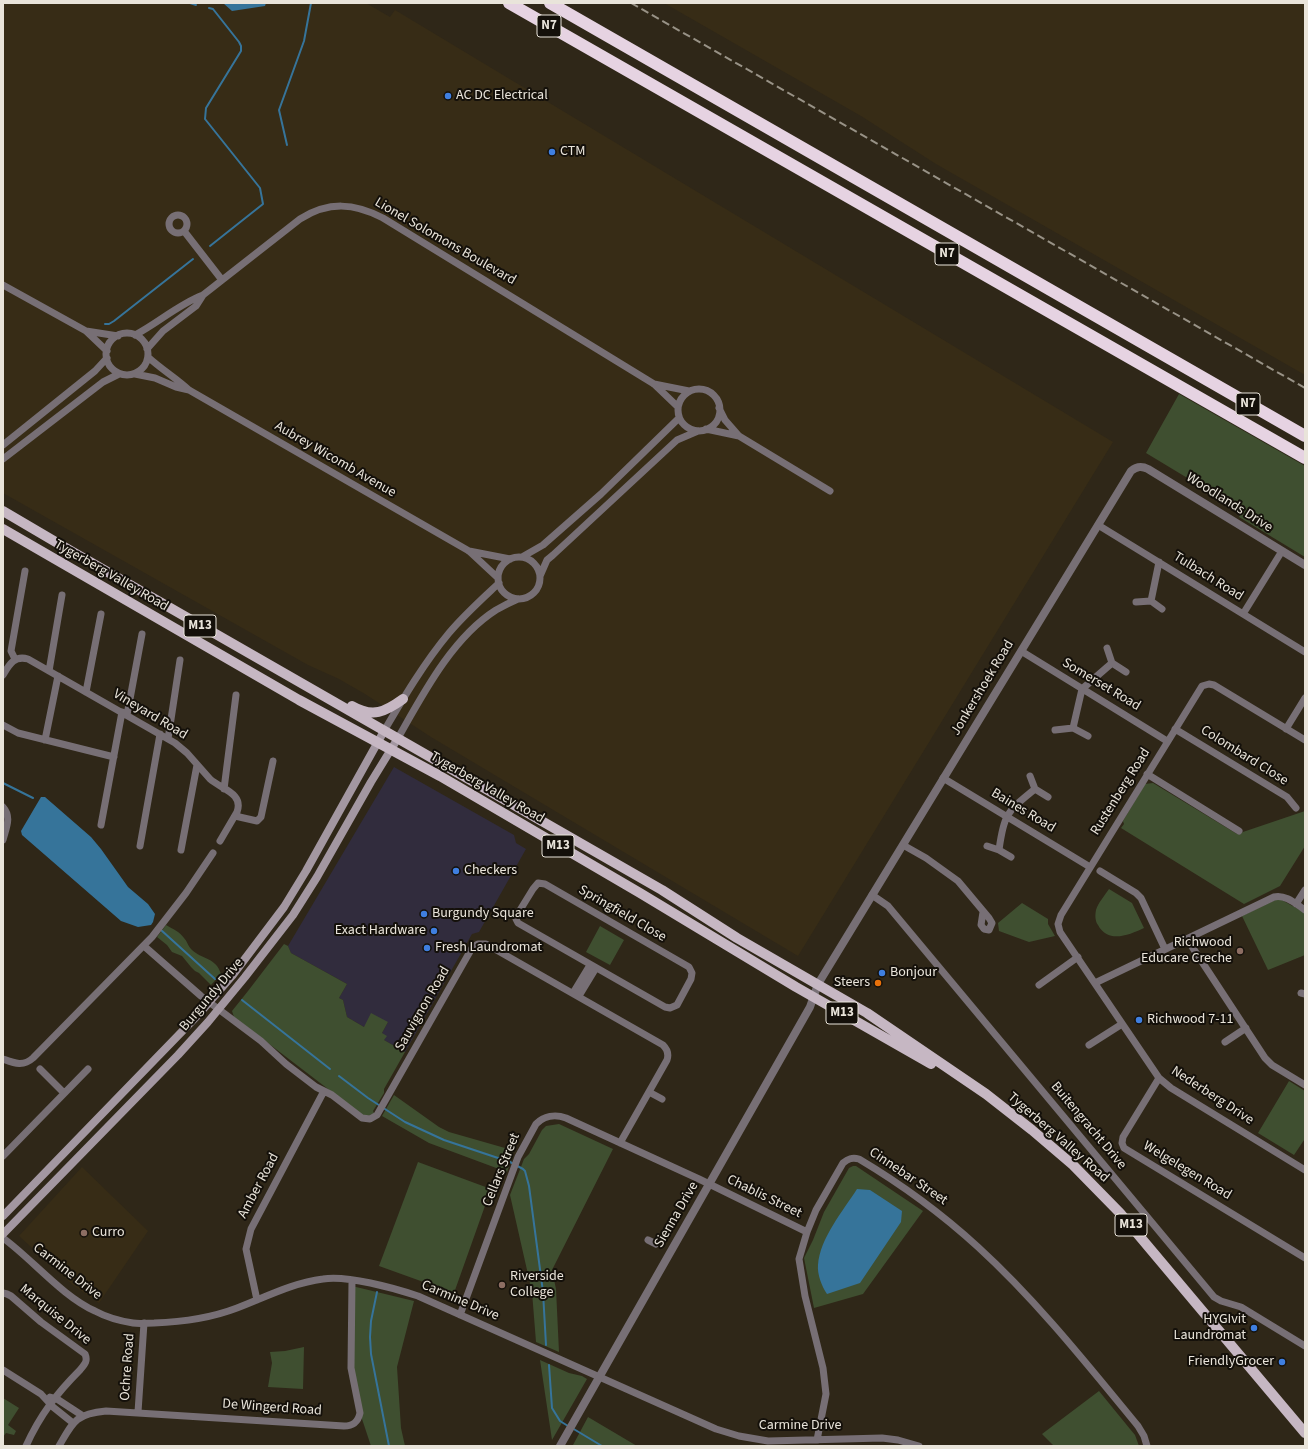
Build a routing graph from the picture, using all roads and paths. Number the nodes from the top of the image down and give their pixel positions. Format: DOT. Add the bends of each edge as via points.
graph roads {
  1 [pos="509,3"];
  2 [pos="552,4"];
  3 [pos="184,231"];
  4 [pos="222,280"];
  5 [pos="3,285"];
  6 [pos="203,294"];
  7 [pos="86,331"];
  8 [pos="134,335"];
  9 [pos="118,336"];
  10 [pos="147,349"];
  11 [pos="107,355"];
  12 [pos="148,357"];
  13 [pos="119,374"];
  14 [pos="135,374"];
  15 [pos="654,384"];
  16 [pos="189,390"];
  17 [pos="689,391"];
  18 [pos="678,407"];
  19 [pos="719,408"];
  20 [pos="679,418"];
  21 [pos="706,429"];
  22 [pos="698,431"];
  23 [pos="739,436"];
  24 [pos="1305,436"];
  25 [pos="3,445"];
  26 [pos="1305,458"];
  27 [pos="3,459"];
  28 [pos="1138,467"];
  29 [pos="830,490"];
  30 [pos="3,511"];
  31 [pos="1098,525"];
  32 [pos="3,529"];
  33 [pos="469,551"];
  34 [pos="1282,552"];
  35 [pos="522,557"];
  36 [pos="510,559"];
  37 [pos="1159,562"];
  38 [pos="1305,565"];
  39 [pos="25,571"];
  40 [pos="540,576"];
  41 [pos="498,581"];
  42 [pos="62,595"];
  43 [pos="518,599"];
  44 [pos="1151,601"];
  45 [pos="1136,602"];
  46 [pos="1162,609"];
  47 [pos="101,614"];
  48 [pos="1243,614"];
  49 [pos="142,634"];
  50 [pos="1107,648"];
  51 [pos="1020,651"];
  52 [pos="1305,652"];
  53 [pos="15,659"];
  54 [pos="180,660"];
  55 [pos="1112,663"];
  56 [pos="49,670"];
  57 [pos="1126,672"];
  58 [pos="3,675"];
  59 [pos="58,676"];
  60 [pos="307,687"];
  61 [pos="1082,689"];
  62 [pos="86,692"];
  63 [pos="236,695"];
  64 [pos="1305,698"];
  65 [pos="403,699"];
  66 [pos="124,714"];
  67 [pos="3,725"];
  68 [pos="1073,728"];
  69 [pos="1175,728"];
  70 [pos="1286,729"];
  71 [pos="1055,730"];
  72 [pos="384,731"];
  73 [pos="160,734"];
  74 [pos="1088,736"];
  75 [pos="398,738"];
  76 [pos="168,739"];
  77 [pos="45,740"];
  78 [pos="1305,740"];
  79 [pos="1167,741"];
  80 [pos="378,742"];
  81 [pos="391,749"];
  82 [pos="114,757"];
  83 [pos="273,761"];
  84 [pos="197,765"];
  85 [pos="1147,774"];
  86 [pos="1030,776"];
  87 [pos="943,778"];
  88 [pos="224,789"];
  89 [pos="1035,789"];
  90 [pos="1048,797"];
  91 [pos="3,808"];
  92 [pos="1296,808"];
  93 [pos="235,816"];
  94 [pos="1007,816"];
  95 [pos="102,825"];
  96 [pos="1239,831"];
  97 [pos="3,840"];
  98 [pos="220,841"];
  99 [pos="903,845"];
  100 [pos="140,846"];
  101 [pos="987,846"];
  102 [pos="181,850"];
  103 [pos="999,850"];
  104 [pos="212,853"];
  105 [pos="1011,857"];
  106 [pos="1090,867"];
  107 [pos="1100,871"];
  108 [pos="1305,890"];
  109 [pos="872,895"];
  110 [pos="1296,904"];
  111 [pos="1305,910"];
  112 [pos="983,912"];
  113 [pos="1058,924"];
  114 [pos="1187,939"];
  115 [pos="144,946"];
  116 [pos="1165,949"];
  117 [pos="1078,957"];
  118 [pos="593,966"];
  119 [pos="1095,983"];
  120 [pos="818,984"];
  121 [pos="1039,985"];
  122 [pos="576,994"];
  123 [pos="814,997"];
  124 [pos="209,1002"];
  125 [pos="218,1009"];
  126 [pos="1122,1024"];
  127 [pos="1246,1028"];
  128 [pos="1225,1042"];
  129 [pos="1089,1045"];
  130 [pos="3,1059"];
  131 [pos="40,1069"];
  132 [pos="88,1069"];
  133 [pos="1159,1078"];
  134 [pos="1305,1085"];
  135 [pos="975,1087"];
  136 [pos="324,1091"];
  137 [pos="649,1092"];
  138 [pos="64,1093"];
  139 [pos="662,1099"];
  140 [pos="96,1120"];
  141 [pos="105,1129"];
  142 [pos="620,1143"];
  143 [pos="3,1156"];
  144 [pos="1305,1170"];
  145 [pos="709,1184"];
  146 [pos="3,1216"];
  147 [pos="807,1232"];
  148 [pos="3,1234"];
  149 [pos="3,1238"];
  150 [pos="648,1240"];
  151 [pos="656,1244"];
  152 [pos="1305,1258"];
  153 [pos="352,1281"];
  154 [pos="3,1293"];
  155 [pos="257,1300"];
  156 [pos="460,1315"];
  157 [pos="144,1323"];
  158 [pos="1305,1346"];
  159 [pos="3,1370"];
  160 [pos="599,1377"];
  161 [pos="41,1394"];
  162 [pos="54,1398"];
  163 [pos="50,1404"];
  164 [pos="138,1412"];
  165 [pos="83,1416"];
  166 [pos="73,1423"];
  167 [pos="1305,1433"];
  168 [pos="817,1440"];
  169 [pos="898,1443"];
  170 [pos="26,1446"];
  171 [pos="59,1446"];
  172 [pos="560,1446"];
  173 [pos="919,1446"];
  174 [pos="1147,1446"];
  1 -- 26 [label="highway, N7"];
  2 -- 24 [label="highway, N7"];
  3 -- 4 [label="street"];
  4 -- 6 [label="street, Lionel Solomons Boulevard"];
  4 -- 15 [label="street, Lionel Solomons Boulevard" via="309,214 334,206 361,208 383,218"];
  5 -- 7 [label="street"];
  6 -- 8 [label="street, Lionel Solomons Boulevard"];
  6 -- 10 [label="street, Lionel Solomons Boulevard" via="196,306 163,331"];
  7 -- 9 [label="street"];
  7 -- 11 [label="street"];
  8 -- 9 [label="street"];
  8 -- 10 [label="street" via="142,340"];
  9 -- 11 [label="street" via="108,345"];
  10 -- 12 [label="street"];
  11 -- 13 [label="street" via="109,364"];
  11 -- 25 [label="street" via="95,371"];
  12 -- 14 [label="street" via="145,366"];
  12 -- 16 [label="street, Aubrey Wicomb Avenue"];
  13 -- 14 [label="street"];
  13 -- 27 [label="street" via="103,382"];
  14 -- 16 [label="street, Aubrey Wicomb Avenue" via="156,378"];
  15 -- 17 [label="street, Lionel Solomons Boulevard"];
  15 -- 18 [label="street, Lionel Solomons Boulevard"];
  16 -- 33 [label="street, Aubrey Wicomb Avenue"];
  17 -- 18 [label="street" via="680,400"];
  17 -- 19 [label="street" via="700,389 711,393"];
  18 -- 20 [label="street"];
  19 -- 21 [label="street" via="717,420"];
  19 -- 23 [label="street" via="724,420"];
  20 -- 22 [label="street" via="687,427"];
  20 -- 35 [label="street" via="543,545"];
  21 -- 22 [label="street"];
  21 -- 23 [label="street"];
  22 -- 40 [label="street" via="677,440 547,560"];
  23 -- 29 [label="street"];
  28 -- 31 [label="street, Jonkershoek Road" via="1131,471"];
  28 -- 34 [label="street, Woodlands Drive" via="1148,469"];
  30 -- 60 [label="main road, Tygerberg Valley Road / M13"];
  31 -- 37 [label="street, Tulbach Road"];
  31 -- 51 [label="street, Jonkershoek Road"];
  32 -- 80 [label="main road, Tygerberg Valley Road / M13" via="299,700"];
  33 -- 36 [label="street, Aubrey Wicomb Avenue"];
  33 -- 41 [label="street, Aubrey Wicomb Avenue"];
  34 -- 38 [label="street, Woodlands Drive"];
  34 -- 48 [label="street"];
  35 -- 36 [label="street"];
  35 -- 40 [label="street" via="534,563"];
  36 -- 41 [label="street" via="500,569"];
  37 -- 44 [label="street"];
  37 -- 48 [label="street, Tulbach Road"];
  39 -- 53 [label="street" via="11,651"];
  40 -- 43 [label="street" via="539,583 531,595"];
  41 -- 43 [label="street" via="505,593"];
  41 -- 65 [label="street" via="432,654"];
  42 -- 56 [label="street"];
  43 -- 75 [label="street" via="485,618 453,651 440,667"];
  44 -- 45 [label="street"];
  44 -- 46 [label="street"];
  47 -- 62 [label="street"];
  48 -- 52 [label="street, Tulbach Road"];
  49 -- 66 [label="street"];
  50 -- 55 [label="street"];
  51 -- 61 [label="street, Somerset Road"];
  51 -- 87 [label="street, Jonkershoek Road"];
  53 -- 56 [label="street, Vineyard Road" via="28,659"];
  53 -- 58 [label="street"];
  54 -- 76 [label="street"];
  55 -- 57 [label="street"];
  55 -- 61 [label="street"];
  56 -- 59 [label="street, Vineyard Road"];
  59 -- 62 [label="street, Vineyard Road"];
  59 -- 77 [label="street"];
  60 -- 65 [label="main road" via="328,693 366,712 385,711"];
  60 -- 72 [label="main road, Tygerberg Valley Road / M13"];
  61 -- 68 [label="street"];
  61 -- 79 [label="street, Somerset Road"];
  62 -- 66 [label="street, Vineyard Road"];
  63 -- 88 [label="street"];
  64 -- 70 [label="street"];
  65 -- 72 [label="street"];
  66 -- 73 [label="street, Vineyard Road"];
  66 -- 82 [label="street"];
  67 -- 77 [label="street" via="18,733"];
  68 -- 71 [label="street"];
  68 -- 74 [label="street"];
  69 -- 70 [label="street, Rustenberg Road" via="1200,688 1207,684 1214,685"];
  69 -- 79 [label="street, Rustenberg Road"];
  69 -- 92 [label="street, Colombard Close" via="1287,797"];
  70 -- 78 [label="street"];
  72 -- 75 [label="main road, Tygerberg Valley Road / M13"];
  72 -- 80 [label="main road, Burgundy Drive"];
  73 -- 76 [label="street, Vineyard Road"];
  73 -- 100 [label="street"];
  75 -- 81 [label="main road, Burgundy Drive"];
  75 -- 120 [label="main road, Tygerberg Valley Road / M13" via="662,890 737,938"];
  76 -- 84 [label="street, Vineyard Road" via="180,747"];
  77 -- 82 [label="street"];
  79 -- 85 [label="street, Rustenberg Road"];
  80 -- 81 [label="main road, Tygerberg Valley Road / M13"];
  80 -- 124 [label="main road, Burgundy Drive" via="284,907"];
  81 -- 123 [label="main road, Tygerberg Valley Road / M13"];
  81 -- 125 [label="main road, Burgundy Drive" via="293,915"];
  82 -- 95 [label="street"];
  83 -- 93 [label="street" via="261,817 254,821"];
  84 -- 88 [label="street, Vineyard Road" via="215,784"];
  84 -- 102 [label="street"];
  85 -- 96 [label="street"];
  85 -- 106 [label="street, Rustenberg Road"];
  86 -- 89 [label="street"];
  87 -- 94 [label="street, Baines Road"];
  87 -- 99 [label="street, Jonkershoek Road"];
  88 -- 93 [label="street, Vineyard Road" via="232,793 238,801"];
  89 -- 90 [label="street"];
  89 -- 94 [label="street" via="1013,807"];
  91 -- 97 [label="street" via="8,819"];
  93 -- 98 [label="street, Vineyard Road"];
  94 -- 103 [label="street" via="1002,827"];
  94 -- 106 [label="street, Baines Road"];
  99 -- 109 [label="street, Jonkershoek Road"];
  99 -- 112 [label="street" via="958,881"];
  101 -- 103 [label="street"];
  103 -- 105 [label="street"];
  104 -- 115 [label="street"];
  106 -- 113 [label="street, Rustenberg Road"];
  107 -- 116 [label="street" via="1141,898"];
  108 -- 110 [label="street"];
  109 -- 120 [label="street, Jonkershoek Road"];
  109 -- 158 [label="street, Buitengracht Drive" via="888,906 1214,1297 1241,1307"];
  110 -- 111 [label="street"];
  110 -- 114 [label="street" via="1284,897 1274,897"];
  113 -- 117 [label="street, Nederberg Drive" via="1060,932"];
  114 -- 116 [label="street"];
  114 -- 127 [label="street"];
  115 -- 124 [label="street, Sauvignon Road"];
  115 -- 130 [label="street" via="30,1061 17,1064"];
  116 -- 119 [label="street"];
  117 -- 119 [label="street, Nederberg Drive"];
  117 -- 121 [label="street"];
  118 -- 118 [label="street, Springfield Close" via="668,1008 674,1008 692,976 689,967 545,884 538,883 517,916 518,923"];
  118 -- 122 [label="street"];
  119 -- 126 [label="street, Nederberg Drive"];
  120 -- 123 [label="street, Sienna Drive"];
  120 -- 135 [label="main road, Tygerberg Valley Road / M13" via="867,1013"];
  122 -- 136 [label="street, Sauvignon Road" via="489,945 476,945 377,1115 370,1119 362,1118"];
  122 -- 137 [label="street, Sauvignon Road" via="665,1046 668,1051 667,1060"];
  123 -- 135 [label="main road, Tygerberg Valley Road / M13"];
  123 -- 145 [label="street, Sienna Drive"];
  124 -- 125 [label="street, Sauvignon Road"];
  124 -- 140 [label="main road, Burgundy Drive"];
  125 -- 136 [label="street, Sauvignon Road"];
  125 -- 141 [label="main road, Burgundy Drive" via="178,1055"];
  126 -- 129 [label="street"];
  126 -- 133 [label="street, Nederberg Drive"];
  127 -- 128 [label="street"];
  127 -- 134 [label="street" via="1269,1062"];
  131 -- 138 [label="street"];
  132 -- 138 [label="street"];
  133 -- 144 [label="street, Nederberg Drive" via="1171,1088"];
  133 -- 152 [label="street, Welgelegen Road" via="1123,1137 1124,1148"];
  135 -- 167 [label="main road, Tygerberg Valley Road / M13" via="1067,1160 1120,1213"];
  136 -- 155 [label="street, Amber Road" via="251,1228 246,1249"];
  137 -- 139 [label="street"];
  137 -- 142 [label="street, Sauvignon Road"];
  138 -- 143 [label="street"];
  140 -- 141 [label="street"];
  140 -- 146 [label="main road, Burgundy Drive"];
  141 -- 148 [label="main road, Burgundy Drive"];
  142 -- 145 [label="street, Cellars Street"];
  142 -- 156 [label="street, Cellars Street" via="566,1118 555,1116 540,1120 536,1124 518,1157"];
  145 -- 147 [label="street, Chablis Street"];
  145 -- 160 [label="street, Sienna Drive"];
  147 -- 168 [label="street, Cinnebar Street" via="799,1265 823,1368 825,1389"];
  147 -- 174 [label="street, Cinnebar Street" via="816,1210 846,1161 856,1158 872,1166 944,1217 1021,1288 1138,1426"];
  149 -- 157 [label="street, Carmine Drive" via="64,1290 94,1311 127,1322"];
  150 -- 151 [label="street"];
  153 -- 155 [label="street, Carmine Drive" via="324,1278 281,1289"];
  153 -- 156 [label="street, Carmine Drive" via="409,1293"];
  153 -- 164 [label="street, De Wingerd Road" via="351,1368 360,1413 354,1424 344,1426"];
  154 -- 162 [label="street, Marquise Drive" via="11,1296 85,1354 85,1364"];
  155 -- 157 [label="street, Carmine Drive" via="216,1314 179,1321"];
  156 -- 160 [label="street, Carmine Drive"];
  157 -- 164 [label="street, Ochre Road"];
  159 -- 161 [label="street"];
  160 -- 168 [label="street, Carmine Drive" via="731,1434 768,1441"];
  160 -- 172 [label="street, Sienna Drive"];
  161 -- 162 [label="street"];
  161 -- 163 [label="street"];
  162 -- 163 [label="street, Marquise Drive"];
  162 -- 165 [label="street"];
  163 -- 166 [label="street"];
  163 -- 170 [label="street, Marquise Drive"];
  164 -- 165 [label="street, De Wingerd Road" via="106,1411"];
  165 -- 166 [label="street, De Wingerd Road"];
  166 -- 171 [label="street, De Wingerd Road"];
  168 -- 169 [label="street, Carmine Drive" via="882,1438"];
  169 -- 173 [label="street, Carmine Drive"];
}
